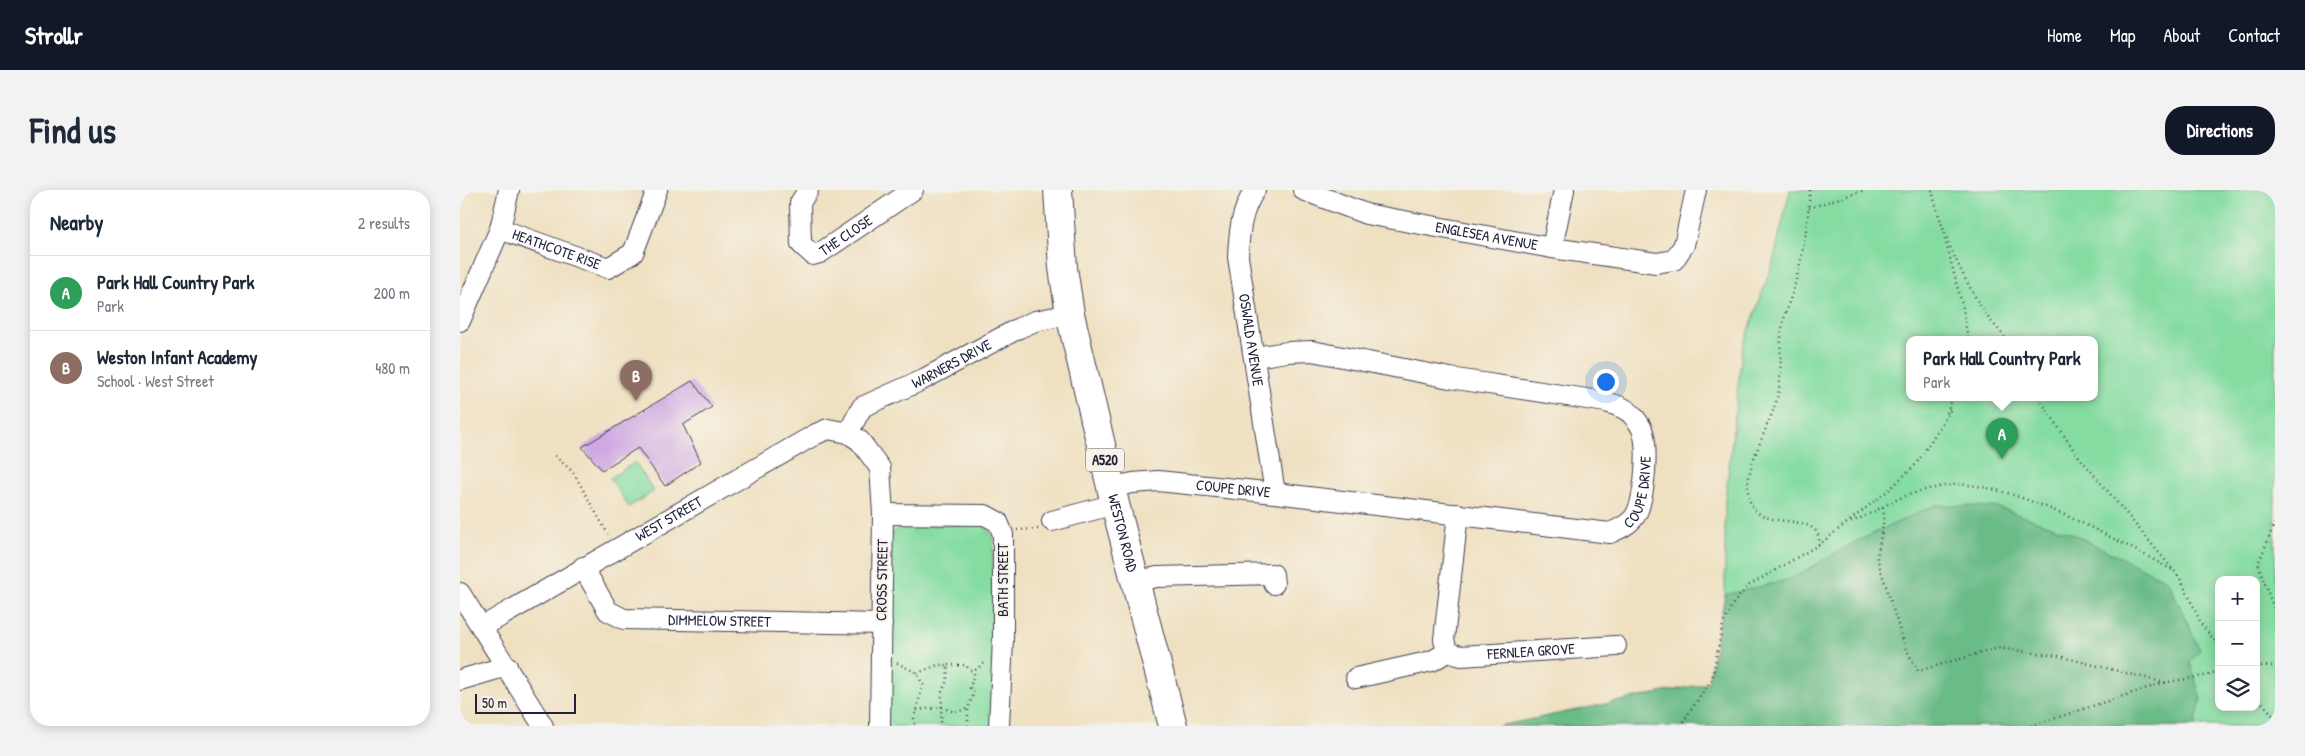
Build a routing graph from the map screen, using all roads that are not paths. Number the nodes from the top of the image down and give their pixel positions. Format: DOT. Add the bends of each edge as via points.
graph roads {
  1 [pos="509,190"];
  2 [pos="657,190"];
  3 [pos="808,190"];
  4 [pos="913,190"];
  5 [pos="1058,190"];
  6 [pos="1255,190"];
  7 [pos="1303,190"];
  8 [pos="1564,190"];
  9 [pos="1696,190"];
  10 [pos="500,229"];
  11 [pos="1552,248"];
  12 [pos="1070,314"];
  13 [pos="460,321"];
  14 [pos="1255,357"];
  15 [pos="854,437"];
  16 [pos="1275,493"];
  17 [pos="1114,495"];
  18 [pos="883,514"];
  19 [pos="1458,514"];
  20 [pos="1052,521"];
  21 [pos="583,567"];
  22 [pos="1136,581"];
  23 [pos="1274,584"];
  24 [pos="460,593"];
  25 [pos="882,624"];
  26 [pos="482,627"];
  27 [pos="1616,646"];
  28 [pos="1447,652"];
  29 [pos="507,666"];
  30 [pos="460,680"];
  31 [pos="1354,680"];
  32 [pos="543,726"];
  33 [pos="880,726"];
  34 [pos="999,726"];
  35 [pos="1173,726"];
  1 -- 10 [label="street"];
  2 -- 10 [label="street, HEATHCOTE RISE" via="632,253 608,268"];
  3 -- 4 [label="street, THE CLOSE" via="800,203 801,244 813,255"];
  5 -- 12 [label="highway, WESTON ROAD / A520" via="1063,268"];
  6 -- 14 [label="street, OSWALD AVENUE" via="1246,204 1240,225 1238,256"];
  7 -- 11 [label="street, ENGLESEA AVENUE" via="1366,214"];
  8 -- 11 [label="street"];
  9 -- 11 [label="street, ENGLESEA AVENUE" via="1684,245 1674,260 1656,264"];
  10 -- 13 [label="street"];
  12 -- 15 [label="street, WARNERS DRIVE" via="1019,328 920,381 862,407"];
  12 -- 17 [label="highway, WESTON ROAD / A520"];
  14 -- 16 [label="street, OSWALD AVENUE"];
  14 -- 19 [label="street, COUPE DRIVE" via="1312,352 1606,402 1632,414 1642,428 1645,450 1641,504 1625,527 1610,533"];
  15 -- 18 [label="street, CROSS STREET" via="880,468"];
  15 -- 21 [label="street, WEST STREET" via="828,429 816,434"];
  16 -- 17 [label="street, COUPE DRIVE" via="1158,481 1133,483"];
  16 -- 19 [label="street, COUPE DRIVE"];
  17 -- 20 [label="street, COUPE DRIVE"];
  17 -- 22 [label="highway, WESTON ROAD / A520"];
  18 -- 25 [label="street, CROSS STREET"];
  18 -- 34 [label="street, BATH STREET" via="986,515 998,522 1003,534"];
  19 -- 28 [label="street" via="1444,639"];
  21 -- 25 [label="street, DIMMELOW STREET" via="608,611 624,619"];
  21 -- 26 [label="street, WEST STREET"];
  22 -- 23 [label="street" via="1157,577 1273,574"];
  22 -- 35 [label="highway, WESTON ROAD / A520"];
  24 -- 26 [label="street"];
  25 -- 33 [label="street, CROSS STREET"];
  26 -- 29 [label="street"];
  27 -- 28 [label="street, FERNLEA GROVE" via="1461,656"];
  28 -- 31 [label="street" via="1432,661"];
  29 -- 30 [label="street"];
  29 -- 32 [label="street"];
}
